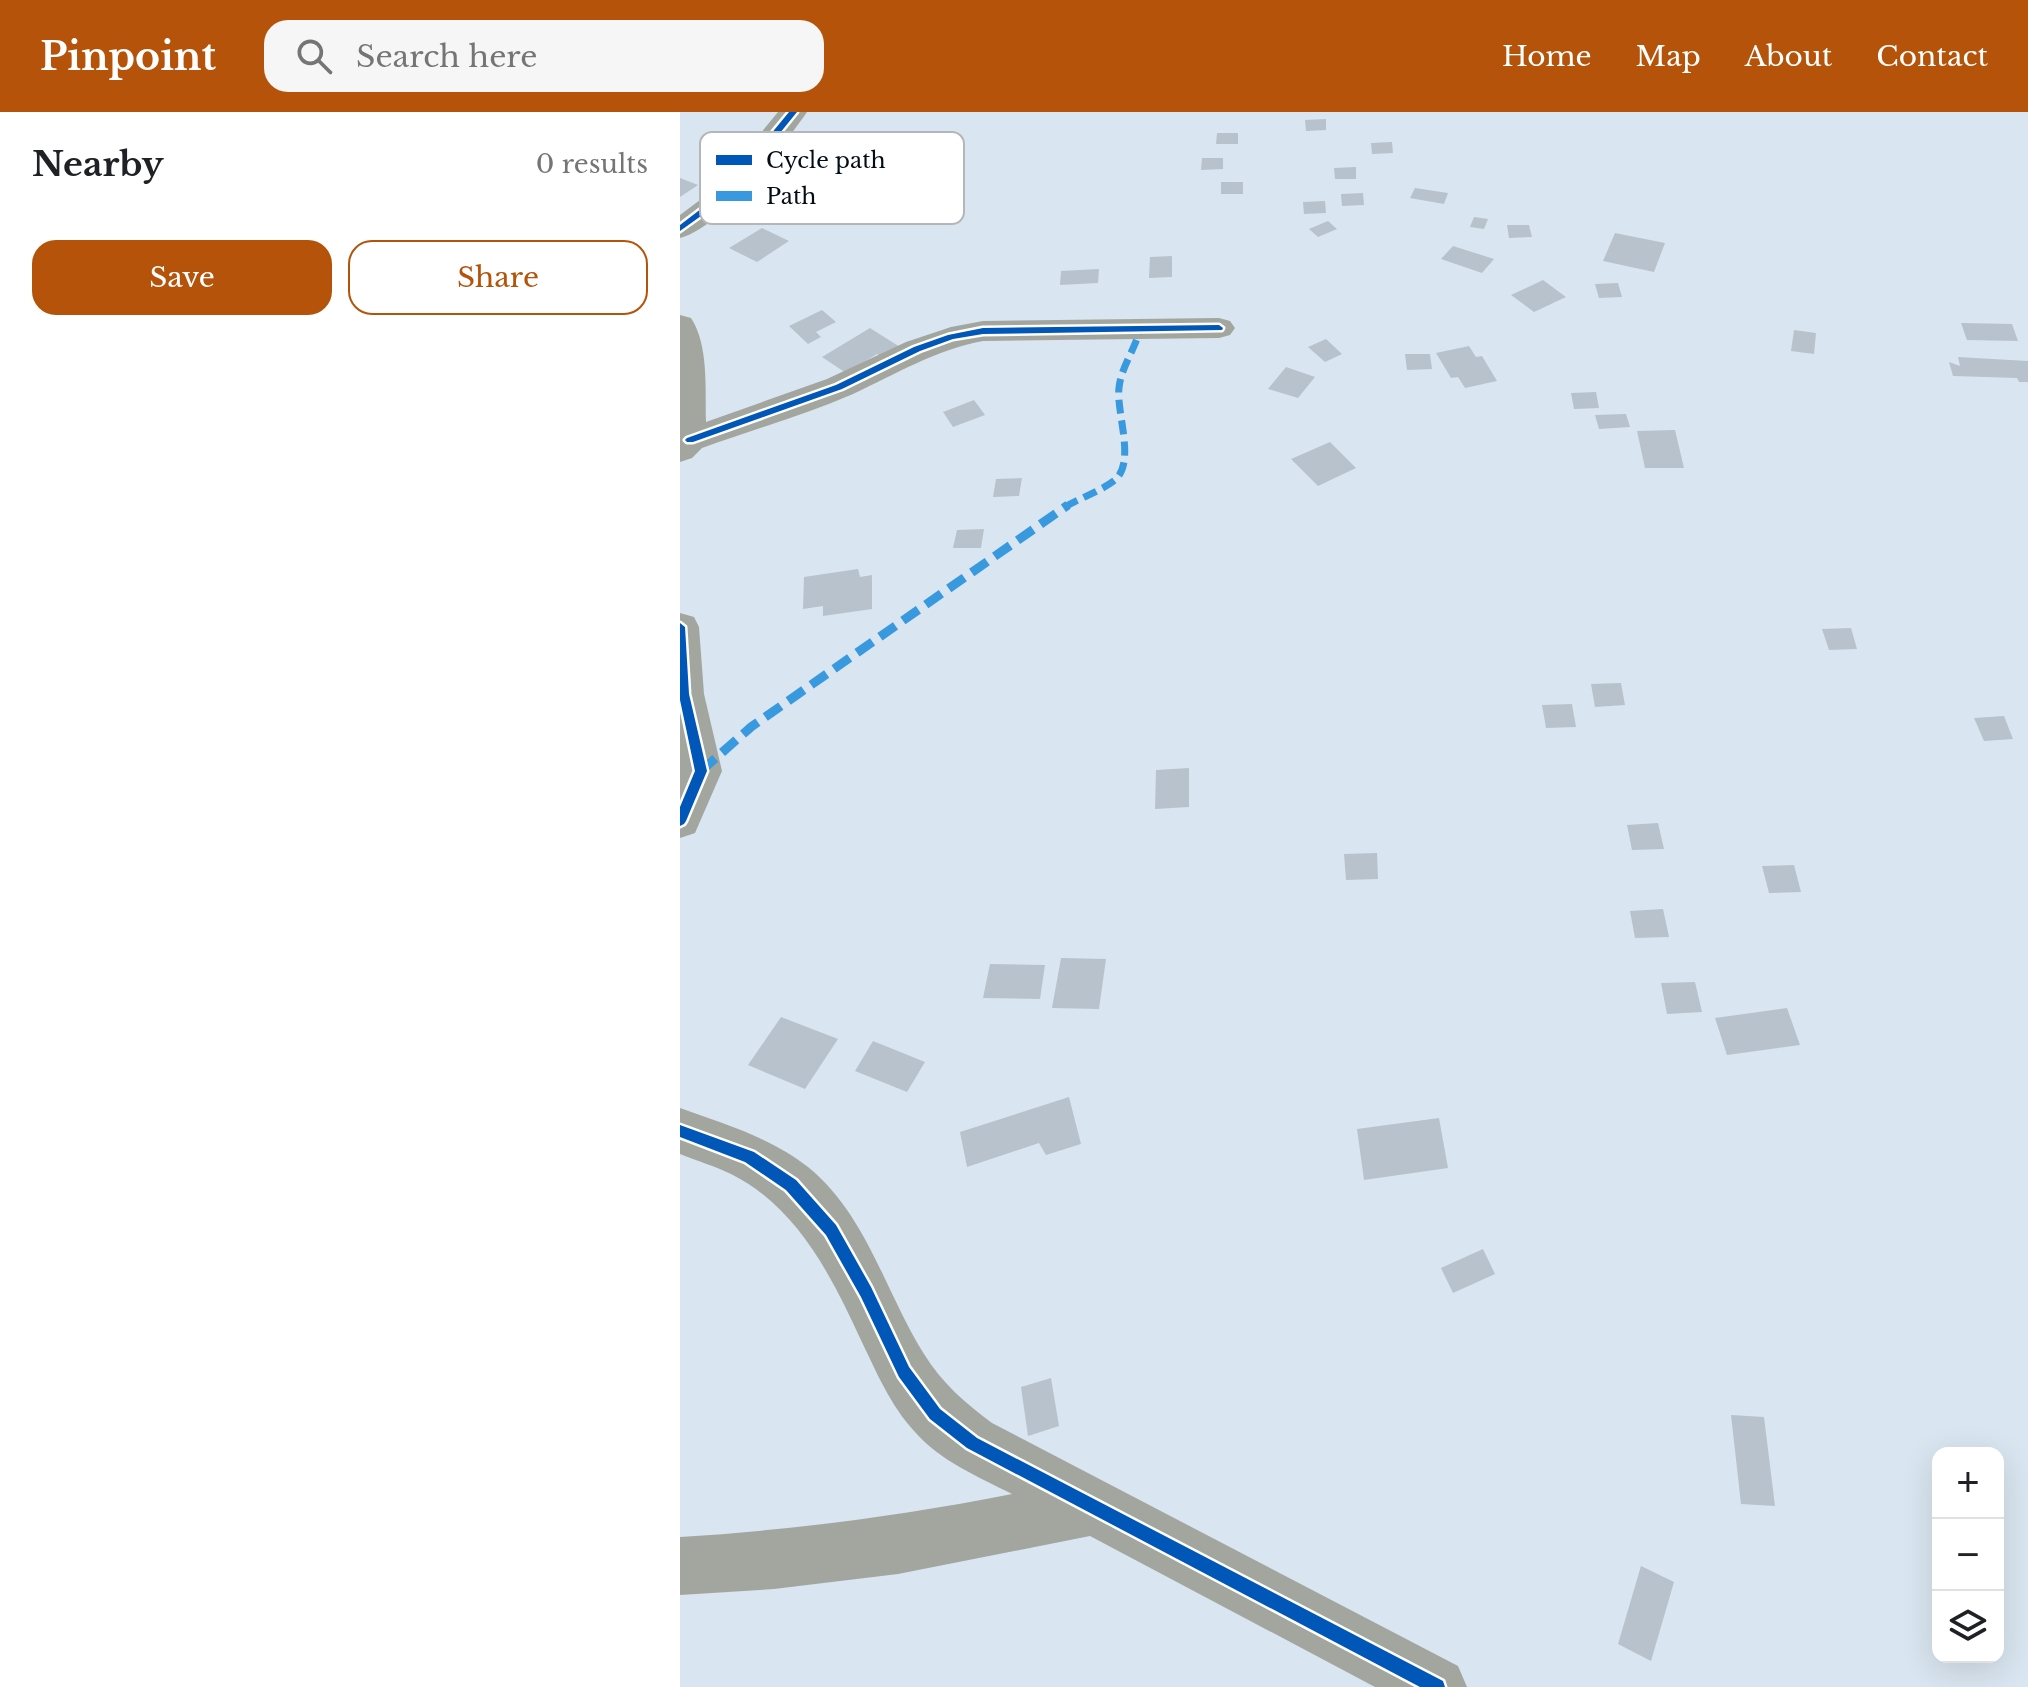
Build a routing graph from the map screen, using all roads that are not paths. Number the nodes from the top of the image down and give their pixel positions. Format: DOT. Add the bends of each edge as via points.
graph roads {
  1 [pos="793,112"];
  2 [pos="777,132"];
  3 [pos="700,214"];
  4 [pos="680,229"];
  5 [pos="680,325"];
  6 [pos="1219,328"];
  7 [pos="685,445"];
  8 [pos="680,627"];
  9 [pos="680,821"];
  10 [pos="680,1131"];
  11 [pos="1092,1507"];
  12 [pos="680,1566"];
  13 [pos="1437,1687"];
  1 -- 2 [label="street"];
  3 -- 4 [label="street"];
  5 -- 7 [label="street" via="687,361"];
  6 -- 7 [label="street" via="998,331 951,337"];
  8 -- 9 [label="street" via="684,694 701,771"];
  10 -- 11 [label="street" via="749,1157 791,1185 831,1230 904,1372 935,1414 972,1443"];
  11 -- 12 [label="street" via="898,1545"];
  11 -- 13 [label="street"];
}
